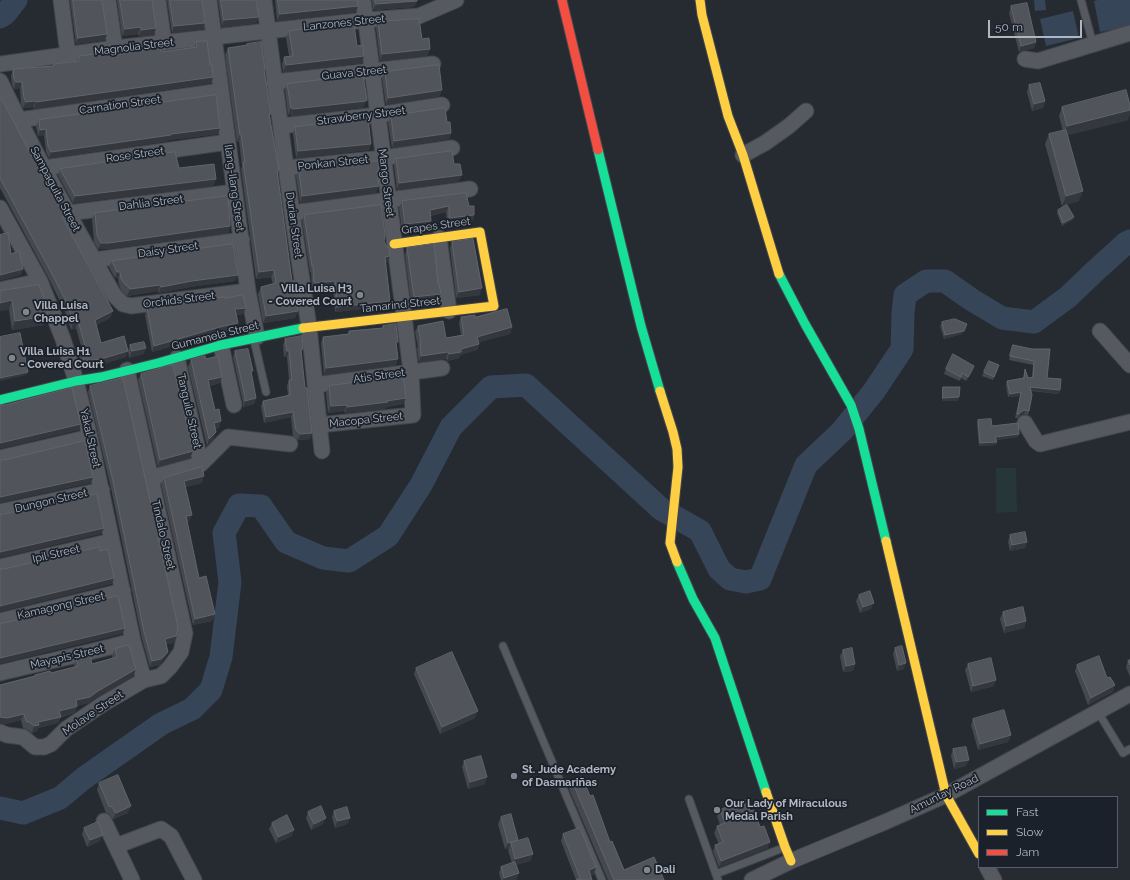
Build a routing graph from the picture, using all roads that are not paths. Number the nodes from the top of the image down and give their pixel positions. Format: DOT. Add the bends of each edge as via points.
graph roads {
  1 [pos="61,0"];
  2 [pos="108,0"];
  3 [pos="158,0"];
  4 [pos="209,0"];
  5 [pos="264,0"];
  6 [pos="363,0"];
  7 [pos="456,0"];
  8 [pos="562,0"];
  9 [pos="700,0"];
  10 [pos="1081,0"];
  11 [pos="366,20"];
  12 [pos="268,32"];
  13 [pos="1130,33"];
  14 [pos="214,38"];
  15 [pos="164,43"];
  16 [pos="1093,44"];
  17 [pos="114,48"];
  18 [pos="68,55"];
  19 [pos="1025,59"];
  20 [pos="0,64"];
  21 [pos="433,64"];
  22 [pos="372,72"];
  23 [pos="0,81"];
  24 [pos="274,82"];
  25 [pos="221,91"];
  26 [pos="442,105"];
  27 [pos="806,111"];
  28 [pos="377,115"];
  29 [pos="19,120"];
  30 [pos="281,126"];
  31 [pos="228,142"];
  32 [pos="452,148"];
  33 [pos="743,155"];
  34 [pos="383,158"];
  35 [pos="43,168"];
  36 [pos="286,168"];
  37 [pos="470,189"];
  38 [pos="235,192"];
  39 [pos="389,200"];
  40 [pos="0,208"];
  41 [pos="68,213"];
  42 [pos="292,213"];
  43 [pos="6,233"];
  44 [pos="439,238"];
  45 [pos="242,240"];
  46 [pos="394,244"];
  47 [pos="94,260"];
  48 [pos="40,281"];
  49 [pos="0,290"];
  50 [pos="248,291"];
  51 [pos="114,295"];
  52 [pos="494,306"];
  53 [pos="449,311"];
  54 [pos="404,316"];
  55 [pos="309,327"];
  56 [pos="1100,331"];
  57 [pos="255,338"];
  58 [pos="221,345"];
  59 [pos="177,358"];
  60 [pos="1130,364"];
  61 [pos="442,368"];
  62 [pos="127,370"];
  63 [pos="411,372"];
  64 [pos="76,381"];
  65 [pos="316,385"];
  66 [pos="266,392"];
  67 [pos="0,400"];
  68 [pos="234,405"];
  69 [pos="413,415"];
  70 [pos="1130,422"];
  71 [pos="1025,423"];
  72 [pos="319,425"];
  73 [pos="90,437"];
  74 [pos="290,444"];
  75 [pos="322,451"];
  76 [pos="0,458"];
  77 [pos="201,464"];
  78 [pos="150,478"];
  79 [pos="102,490"];
  80 [pos="0,512"];
  81 [pos="112,541"];
  82 [pos="0,567"];
  83 [pos="123,591"];
  84 [pos="0,621"];
  85 [pos="133,641"];
  86 [pos="503,646"];
  87 [pos="0,673"];
  88 [pos="144,680"];
  89 [pos="1130,694"];
  90 [pos="1098,712"];
  91 [pos="0,732"];
  92 [pos="1130,749"];
  93 [pos="946,795"];
  94 [pos="688,799"];
  95 [pos="104,821"];
  96 [pos="116,846"];
  97 [pos="785,847"];
  98 [pos="978,852"];
  99 [pos="791,861"];
  100 [pos="987,868"];
  101 [pos="717,877"];
  102 [pos="132,880"];
  103 [pos="194,880"];
  104 [pos="602,880"];
  105 [pos="752,880"];
  106 [pos="994,880"];
  1 -- 18 [label="street"];
  2 -- 17 [label="street"];
  3 -- 15 [label="street"];
  4 -- 14 [label="street, Ilang-Ilang Street"];
  5 -- 12 [label="street, Durian Street"];
  6 -- 11 [label="street, Mango Street"];
  7 -- 11 [label="street, Lanzones Street" via="419,16"];
  8 -- 97 [label="street" via="641,326 677,449 678,467 670,543 693,598 714,638"];
  9 -- 33 [label="street" via="714,67 728,116"];
  10 -- 16 [label="lane"];
  11 -- 12 [label="street, Lanzones Street"];
  11 -- 22 [label="street, Mango Street"];
  12 -- 14 [label="street, Magnolia Street"];
  12 -- 24 [label="street, Durian Street"];
  13 -- 16 [label="street"];
  14 -- 15 [label="street, Magnolia Street"];
  14 -- 25 [label="street, Ilang-Ilang Street"];
  15 -- 17 [label="street, Magnolia Street"];
  16 -- 19 [label="street" via="1038,61"];
  17 -- 18 [label="street, Magnolia Street"];
  18 -- 20 [label="street, Magnolia Street"];
  21 -- 22 [label="street, Guava Street"];
  22 -- 24 [label="street, Guava Street"];
  22 -- 28 [label="street, Mango Street"];
  23 -- 29 [label="street, Sampaguita Street"];
  24 -- 30 [label="street, Durian Street"];
  25 -- 29 [label="street, Carnation Street"];
  25 -- 31 [label="street, Ilang-Ilang Street"];
  26 -- 28 [label="street, Strawberry Street"];
  27 -- 33 [label="street" via="765,143"];
  28 -- 30 [label="street, Strawberry Street"];
  28 -- 34 [label="street, Mango Street"];
  29 -- 35 [label="street, Sampaguita Street"];
  30 -- 36 [label="street, Durian Street"];
  31 -- 35 [label="street, Rose Street"];
  31 -- 38 [label="street, Ilang-Ilang Street"];
  32 -- 34 [label="street, Ponkan Street"];
  33 -- 93 [label="street" via="778,272 804,324 851,405 859,429"];
  34 -- 36 [label="street, Ponkan Street"];
  34 -- 39 [label="street, Mango Street"];
  35 -- 41 [label="street, Sampaguita Street"];
  36 -- 42 [label="street, Durian Street"];
  37 -- 39 [label="street"];
  38 -- 41 [label="street, Dahlia Street"];
  38 -- 45 [label="street, Ilang-Ilang Street"];
  39 -- 42 [label="street"];
  39 -- 46 [label="street, Mango Street"];
  40 -- 43 [label="street, Yakal Street"];
  41 -- 47 [label="street, Sampaguita Street"];
  42 -- 55 [label="street, Durian Street"];
  43 -- 48 [label="street, Yakal Street"];
  44 -- 46 [label="street, Grapes Street"];
  44 -- 52 [label="street, Grapes Street" via="480,232"];
  44 -- 53 [label="street"];
  45 -- 47 [label="street, Daisy Street"];
  45 -- 50 [label="street, Ilang-Ilang Street"];
  46 -- 54 [label="street, Mango Street"];
  47 -- 51 [label="street, Sampaguita Street"];
  48 -- 49 [label="street"];
  48 -- 64 [label="street, Yakal Street"];
  50 -- 51 [label="street, Orchids Street" via="131,306 123,304"];
  50 -- 57 [label="street, Ilang-Ilang Street"];
  52 -- 53 [label="street, Tamarind Street"];
  53 -- 54 [label="street, Tamarind Street"];
  54 -- 55 [label="street, Tamarind Street"];
  54 -- 63 [label="street, Mango Street"];
  55 -- 57 [label="street, Gumamela Street"];
  55 -- 65 [label="street, Durian Street"];
  56 -- 60 [label="street"];
  57 -- 58 [label="street, Gumamela Street"];
  57 -- 66 [label="lane"];
  58 -- 59 [label="street, Gumamela Street"];
  58 -- 68 [label="street"];
  59 -- 62 [label="street, Gumamela Street"];
  59 -- 77 [label="street, Tanguile Street"];
  61 -- 63 [label="street, Atis Street"];
  62 -- 64 [label="street, Gumamela Street"];
  62 -- 78 [label="street, Tindalo Street"];
  63 -- 65 [label="street, Atis Street"];
  63 -- 69 [label="street, Mango Street"];
  64 -- 67 [label="street, Gumamela Street"];
  64 -- 73 [label="street, Yakal Street"];
  65 -- 72 [label="street, Durian Street"];
  69 -- 72 [label="street, Macopa Street"];
  70 -- 71 [label="street" via="1040,444"];
  72 -- 75 [label="street, Durian Street"];
  73 -- 76 [label="street"];
  73 -- 79 [label="street, Yakal Street"];
  74 -- 77 [label="street" via="228,437"];
  77 -- 78 [label="street"];
  78 -- 88 [label="street, Tindalo Street" via="185,633 181,652 170,667 161,676"];
  79 -- 80 [label="street, Dungon Street"];
  79 -- 81 [label="street, Yakal Street"];
  81 -- 82 [label="street, Ipil Street"];
  81 -- 83 [label="street, Yakal Street"];
  83 -- 84 [label="street, Kamagong Street"];
  83 -- 85 [label="street, Yakal Street"];
  85 -- 87 [label="street, Mayapis Street"];
  85 -- 88 [label="street, Yakal Street"];
  86 -- 104 [label="lane"];
  88 -- 91 [label="street, Molave Street" via="103,704 44,747 35,747 23,737"];
  89 -- 90 [label="street, Amuntay Road"];
  90 -- 92 [label="lane" via="1123,753"];
  90 -- 93 [label="street, Amuntay Road"];
  93 -- 98 [label="street"];
  93 -- 99 [label="street, Amuntay Road"];
  94 -- 101 [label="lane"];
  95 -- 96 [label="street"];
  96 -- 102 [label="street"];
  96 -- 103 [label="street" via="161,829 171,836"];
  97 -- 99 [label="street"];
  97 -- 101 [label="lane"];
  99 -- 105 [label="street, Amuntay Road"];
  100 -- 106 [label="street"];
}
